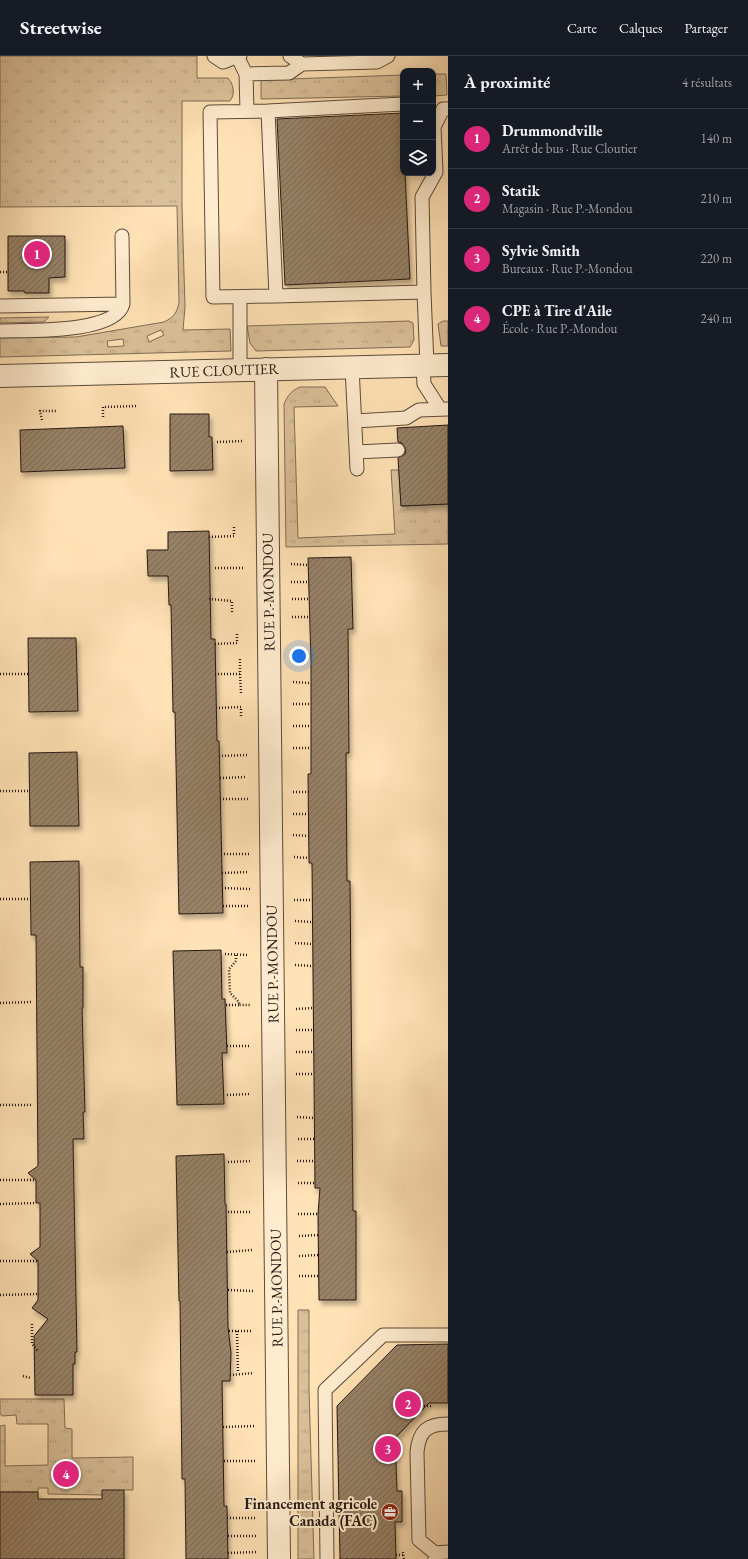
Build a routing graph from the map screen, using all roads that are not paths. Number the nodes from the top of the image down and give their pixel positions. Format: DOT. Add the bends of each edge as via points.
graph roads {
  1 [pos="214,56"];
  2 [pos="238,56"];
  3 [pos="290,56"];
  4 [pos="388,56"];
  5 [pos="302,64"];
  6 [pos="246,74"];
  7 [pos="400,104"];
  8 [pos="441,107"];
  9 [pos="248,111"];
  10 [pos="268,111"];
  11 [pos="122,236"];
  12 [pos="424,292"];
  13 [pos="276,296"];
  14 [pos="240,297"];
  15 [pos="123,304"];
  16 [pos="0,306"];
  17 [pos="0,331"];
  18 [pos="433,365"];
  19 [pos="352,367"];
  20 [pos="266,369"];
  21 [pos="240,370"];
  22 [pos="0,376"];
  23 [pos="444,409"];
  24 [pos="355,421"];
  25 [pos="398,450"];
  26 [pos="356,452"];
  27 [pos="357,469"];
  28 [pos="448,1335"];
  29 [pos="448,1424"];
  30 [pos="278,1541"];
  31 [pos="439,1555"];
  32 [pos="327,1559"];
  1 -- 2 [label="lane" via="223,62"];
  2 -- 6 [label="lane"];
  3 -- 5 [label="lane"];
  4 -- 5 [label="lane" via="377,62"];
  5 -- 6 [label="lane" via="289,73"];
  6 -- 9 [label="lane"];
  7 -- 10 [label="lane"];
  8 -- 12 [label="lane" via="434,127 436,172 422,197"];
  9 -- 10 [label="lane"];
  9 -- 14 [label="lane" via="210,112 213,297"];
  10 -- 13 [label="lane"];
  11 -- 15 [label="lane"];
  12 -- 13 [label="lane"];
  12 -- 18 [label="lane"];
  13 -- 14 [label="lane"];
  14 -- 21 [label="lane"];
  15 -- 16 [label="lane"];
  15 -- 17 [label="lane" via="115,315 94,325"];
  18 -- 19 [label="street, RUE CLOUTIER"];
  18 -- 23 [label="lane" via="424,384"];
  19 -- 20 [label="street, RUE CLOUTIER"];
  19 -- 24 [label="lane"];
  20 -- 21 [label="street, RUE CLOUTIER"];
  20 -- 30 [label="street, RUE P.-MONDOU"];
  21 -- 22 [label="street, RUE CLOUTIER"];
  23 -- 24 [label="lane" via="419,410 406,418"];
  24 -- 26 [label="lane"];
  25 -- 26 [label="lane"];
  26 -- 27 [label="lane"];
  28 -- 32 [label="lane" via="383,1334 325,1390"];
  29 -- 31 [label="lane" via="438,1424 426,1429 421,1435 417,1452 419,1540"];
}
